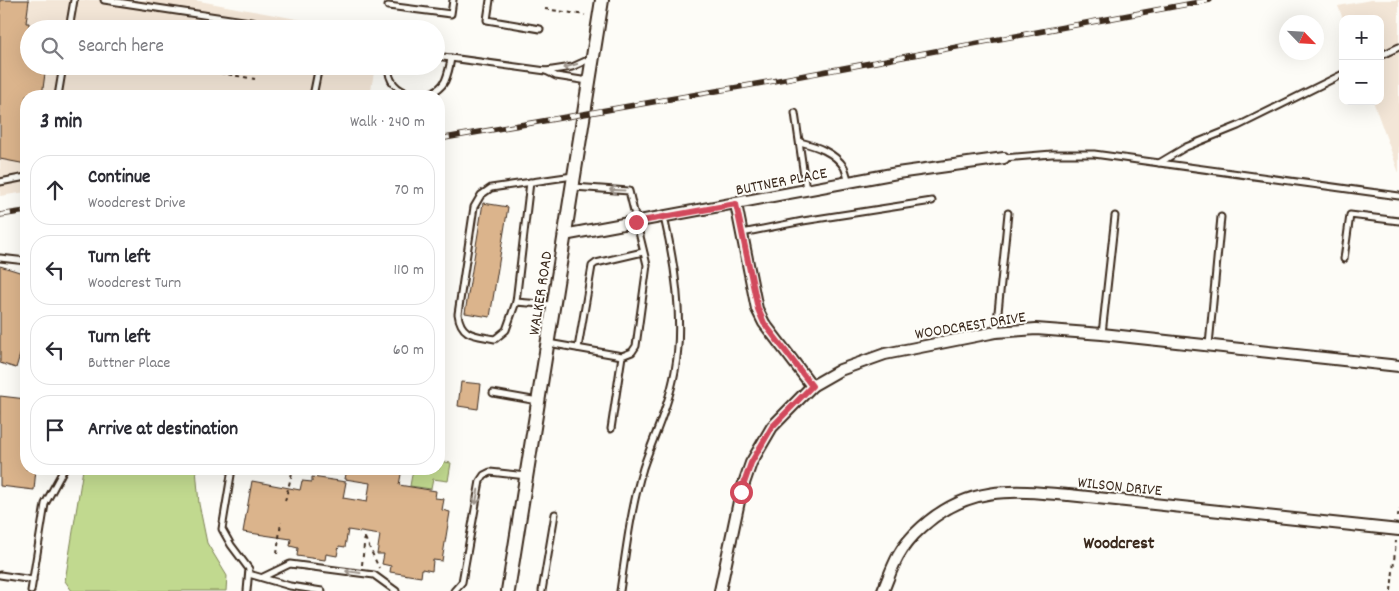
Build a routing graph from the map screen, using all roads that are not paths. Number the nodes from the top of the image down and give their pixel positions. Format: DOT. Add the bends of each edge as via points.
graph roads {
  1 [pos="74,0"];
  2 [pos="104,0"];
  3 [pos="453,0"];
  4 [pos="490,0"];
  5 [pos="602,0"];
  6 [pos="388,6"];
  7 [pos="71,20"];
  8 [pos="236,20"];
  9 [pos="540,28"];
  10 [pos="1399,47"];
  11 [pos="1384,54"];
  12 [pos="445,57"];
  13 [pos="593,57"];
  14 [pos="451,58"];
  15 [pos="546,71"];
  16 [pos="62,75"];
  17 [pos="317,75"];
  18 [pos="390,75"];
  19 [pos="1339,76"];
  20 [pos="589,81"];
  21 [pos="59,90"];
  22 [pos="314,90"];
  23 [pos="402,90"];
  24 [pos="436,90"];
  25 [pos="795,113"];
  26 [pos="800,142"];
  27 [pos="1004,158"];
  28 [pos="1159,164"];
  29 [pos="20,178"];
  30 [pos="573,181"];
  31 [pos="0,182"];
  32 [pos="530,182"];
  33 [pos="849,182"];
  34 [pos="806,190"];
  35 [pos="1399,196"];
  36 [pos="932,201"];
  37 [pos="736,204"];
  38 [pos="1008,213"];
  39 [pos="1115,216"];
  40 [pos="664,217"];
  41 [pos="1221,217"];
  42 [pos="1399,221"];
  43 [pos="636,222"];
  44 [pos="742,234"];
  45 [pos="564,235"];
  46 [pos="643,252"];
  47 [pos="0,258"];
  48 [pos="1344,259"];
  49 [pos="20,260"];
  50 [pos="516,302"];
  51 [pos="553,305"];
  52 [pos="996,332"];
  53 [pos="1102,334"];
  54 [pos="547,343"];
  55 [pos="1209,346"];
  56 [pos="578,348"];
  57 [pos="622,356"];
  58 [pos="1399,366"];
  59 [pos="812,386"];
  60 [pos="493,393"];
  61 [pos="538,401"];
  62 [pos="611,428"];
  63 [pos="61,475"];
  64 [pos="231,475"];
  65 [pos="526,476"];
  66 [pos="555,514"];
  67 [pos="1399,530"];
  68 [pos="249,574"];
  69 [pos="0,575"];
  70 [pos="262,577"];
  71 [pos="33,580"];
  72 [pos="31,591"];
  73 [pos="247,591"];
  74 [pos="322,591"];
  75 [pos="396,591"];
  76 [pos="454,591"];
  77 [pos="508,591"];
  78 [pos="542,591"];
  79 [pos="620,591"];
  80 [pos="720,591"];
  81 [pos="883,591"];
  1 -- 7 [label="lane"];
  2 -- 8 [label="lane"];
  3 -- 6 [label="lane" via="451,14"];
  4 -- 9 [label="lane" via="487,20"];
  5 -- 13 [label="street, WALKER ROAD"];
  10 -- 11 [label="lane"];
  12 -- 14 [label="lane"];
  13 -- 15 [label="lane, one-way" via="572,67"];
  13 -- 20 [label="street, WALKER ROAD"];
  14 -- 15 [label="lane"];
  14 -- 24 [label="lane" via="444,82"];
  15 -- 20 [label="lane" via="556,76"];
  16 -- 21 [label="lane"];
  17 -- 22 [label="lane"];
  18 -- 23 [label="lane" via="392,82"];
  19 -- 28 [label="lane" via="1238,126 1186,146"];
  20 -- 30 [label="street, WALKER ROAD"];
  25 -- 26 [label="lane"];
  26 -- 33 [label="lane" via="818,147 835,158 844,168"];
  26 -- 34 [label="lane"];
  27 -- 28 [label="lane" via="1094,154"];
  27 -- 33 [label="street, BUTTNER PLACE"];
  28 -- 35 [label="lane"];
  29 -- 31 [label="lane"];
  30 -- 32 [label="lane"];
  43 -- 30 [label="lane, one-way" via="630,191"];
  30 -- 45 [label="street, WALKER ROAD"];
  32 -- 50 [label="lane"];
  32 -- 50 [label="lane" via="491,188 474,207 459,325 469,334 495,339 506,330"];
  33 -- 34 [label="street, BUTTNER PLACE"];
  34 -- 37 [label="street, BUTTNER PLACE"];
  36 -- 44 [label="lane" via="803,220"];
  37 -- 40 [label="street, BUTTNER PLACE"];
  37 -- 44 [label="street"];
  38 -- 52 [label="lane"];
  39 -- 53 [label="lane"];
  40 -- 43 [label="street, BUTTNER PLACE"];
  40 -- 79 [label="lane" via="672,254 678,321 675,370 636,496"];
  41 -- 55 [label="lane"];
  42 -- 48 [label="lane" via="1350,215"];
  43 -- 45 [label="street, BUTTNER PLACE"];
  43 -- 46 [label="lane"];
  44 -- 59 [label="street" via="764,323"];
  45 -- 51 [label="street, WALKER ROAD"];
  46 -- 56 [label="lane" via="592,266"];
  46 -- 57 [label="lane" via="647,265 636,346 632,352"];
  47 -- 49 [label="lane"];
  50 -- 51 [label="lane"];
  51 -- 54 [label="street, WALKER ROAD"];
  52 -- 53 [label="street, WOODCREST DRIVE" via="1036,329"];
  52 -- 59 [label="street, WOODCREST DRIVE" via="884,354 840,370"];
  53 -- 55 [label="street, WOODCREST DRIVE"];
  54 -- 56 [label="lane"];
  54 -- 61 [label="street, WALKER ROAD"];
  55 -- 58 [label="street, WOODCREST DRIVE"];
  56 -- 57 [label="lane"];
  57 -- 62 [label="lane"];
  59 -- 80 [label="street, WOODCREST DRIVE" via="772,427 751,463 741,492"];
  60 -- 61 [label="lane"];
  61 -- 65 [label="street, WALKER ROAD"];
  63 -- 71 [label="lane" via="45,504"];
  64 -- 68 [label="lane" via="222,530 249,569"];
  65 -- 76 [label="lane, one-way" via="490,472 480,481 462,582"];
  65 -- 77 [label="street, WALKER ROAD"];
  66 -- 78 [label="lane"];
  67 -- 81 [label="street, WILSON DRIVE" via="1019,490 990,492 960,501 935,515 914,534 898,555"];
  68 -- 70 [label="lane"];
  68 -- 73 [label="lane"];
  69 -- 71 [label="lane"];
  70 -- 74 [label="lane"];
  75 -- 70 [label="lane, one-way" via="374,575 290,564"];
  71 -- 72 [label="lane"];
}
